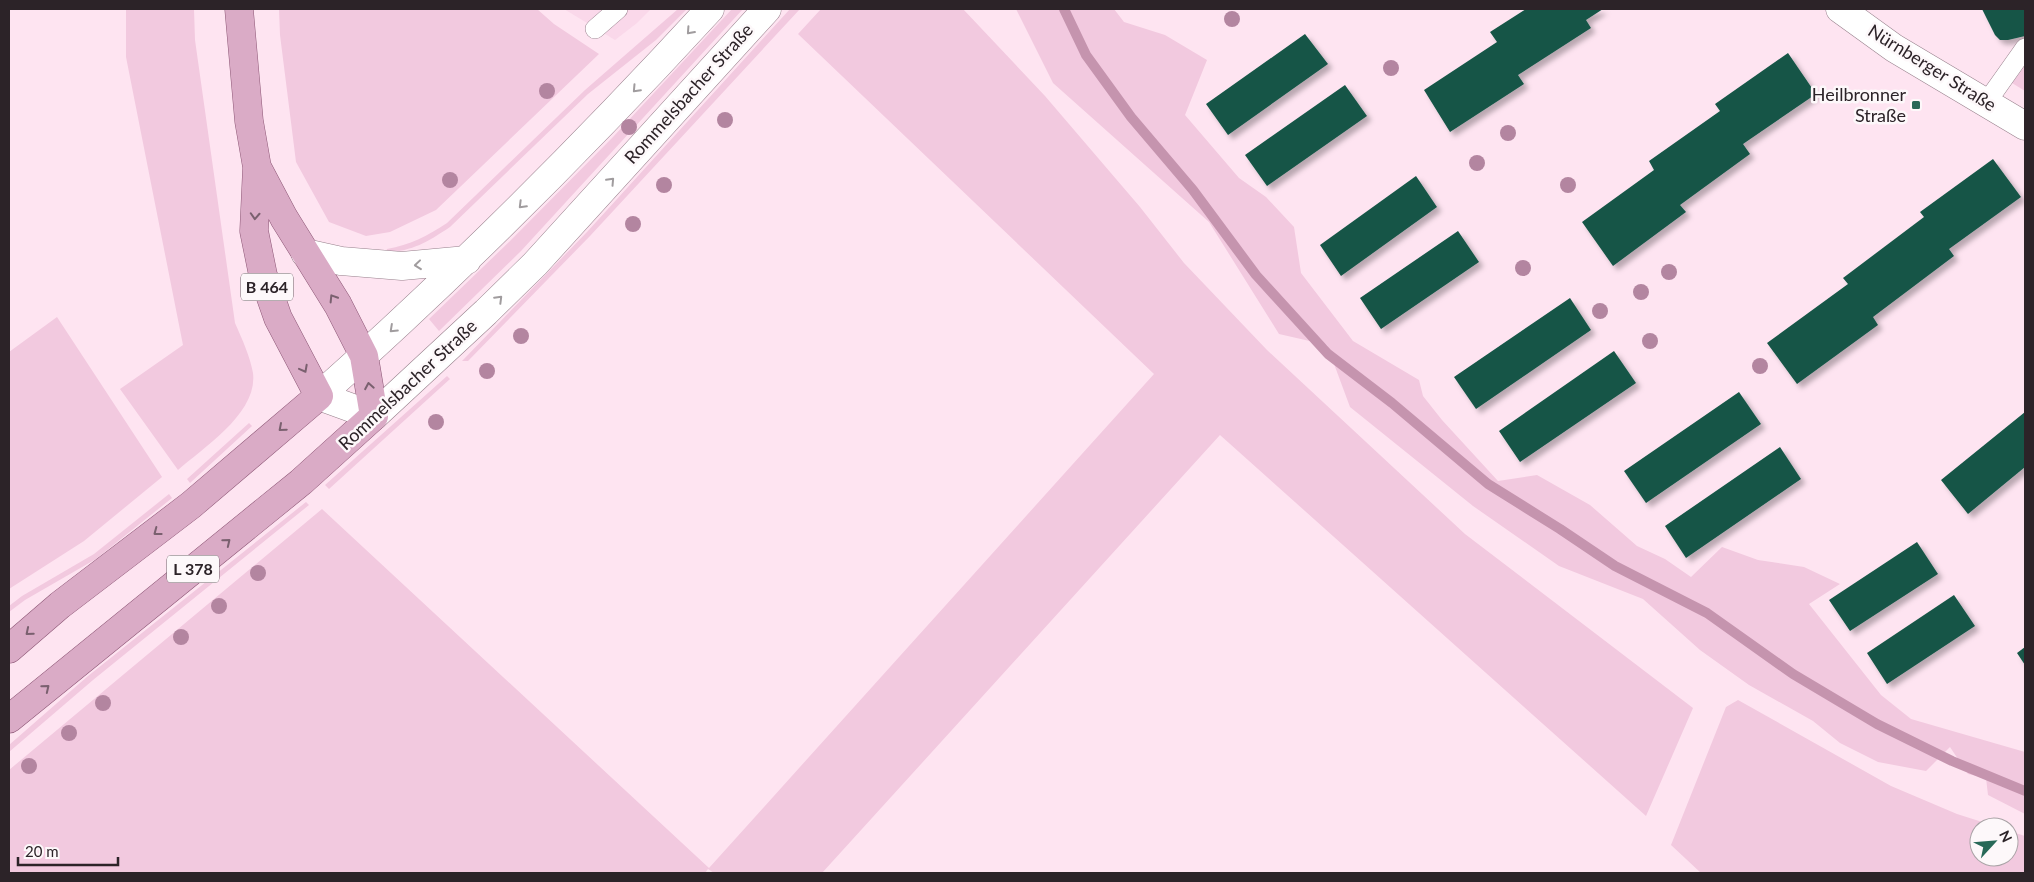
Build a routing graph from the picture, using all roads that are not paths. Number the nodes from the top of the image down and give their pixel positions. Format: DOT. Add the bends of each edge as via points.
graph roads {
  1 [pos="239,9"];
  2 [pos="618,9"];
  3 [pos="710,9"];
  4 [pos="767,9"];
  5 [pos="1840,9"];
  6 [pos="595,29"];
  7 [pos="2025,48"];
  8 [pos="1986,103"];
  9 [pos="2025,126"];
  10 [pos="257,167"];
  11 [pos="305,253"];
  12 [pos="467,260"];
  13 [pos="364,356"];
  14 [pos="319,396"];
  15 [pos="374,416"];
  16 [pos="9,649"];
  17 [pos="9,719"];
  1 -- 10 [label="main road, B 464" via="249,121"];
  2 -- 6 [label="lane"];
  3 -- 12 [label="main road, L 378, one-way" via="605,122"];
  15 -- 4 [label="main road, Rommelsbacher Straße / L 378, one-way" via="535,264"];
  5 -- 8 [label="main road, Nürnberger Straße" via="1894,48"];
  7 -- 8 [label="lane"];
  8 -- 9 [label="main road, Nürnberger Straße"];
  10 -- 11 [label="main road, B 464"];
  10 -- 14 [label="main road, B 464, one-way" via="254,231 263,275 278,318"];
  12 -- 11 [label="main road, B 464, one-way" via="402,266 340,261"];
  13 -- 11 [label="main road, B 464, one-way" via="338,305"];
  12 -- 13 [label="main road, L 378, one-way"];
  13 -- 14 [label="main road, L 378"];
  15 -- 13 [label="main road, B 464, one-way"];
  14 -- 15 [label="main road"];
  14 -- 16 [label="main road, L 378, one-way" via="191,505 60,605"];
  17 -- 15 [label="main road, Rommelsbacher Straße / L 378, one-way" via="301,482"];
}
